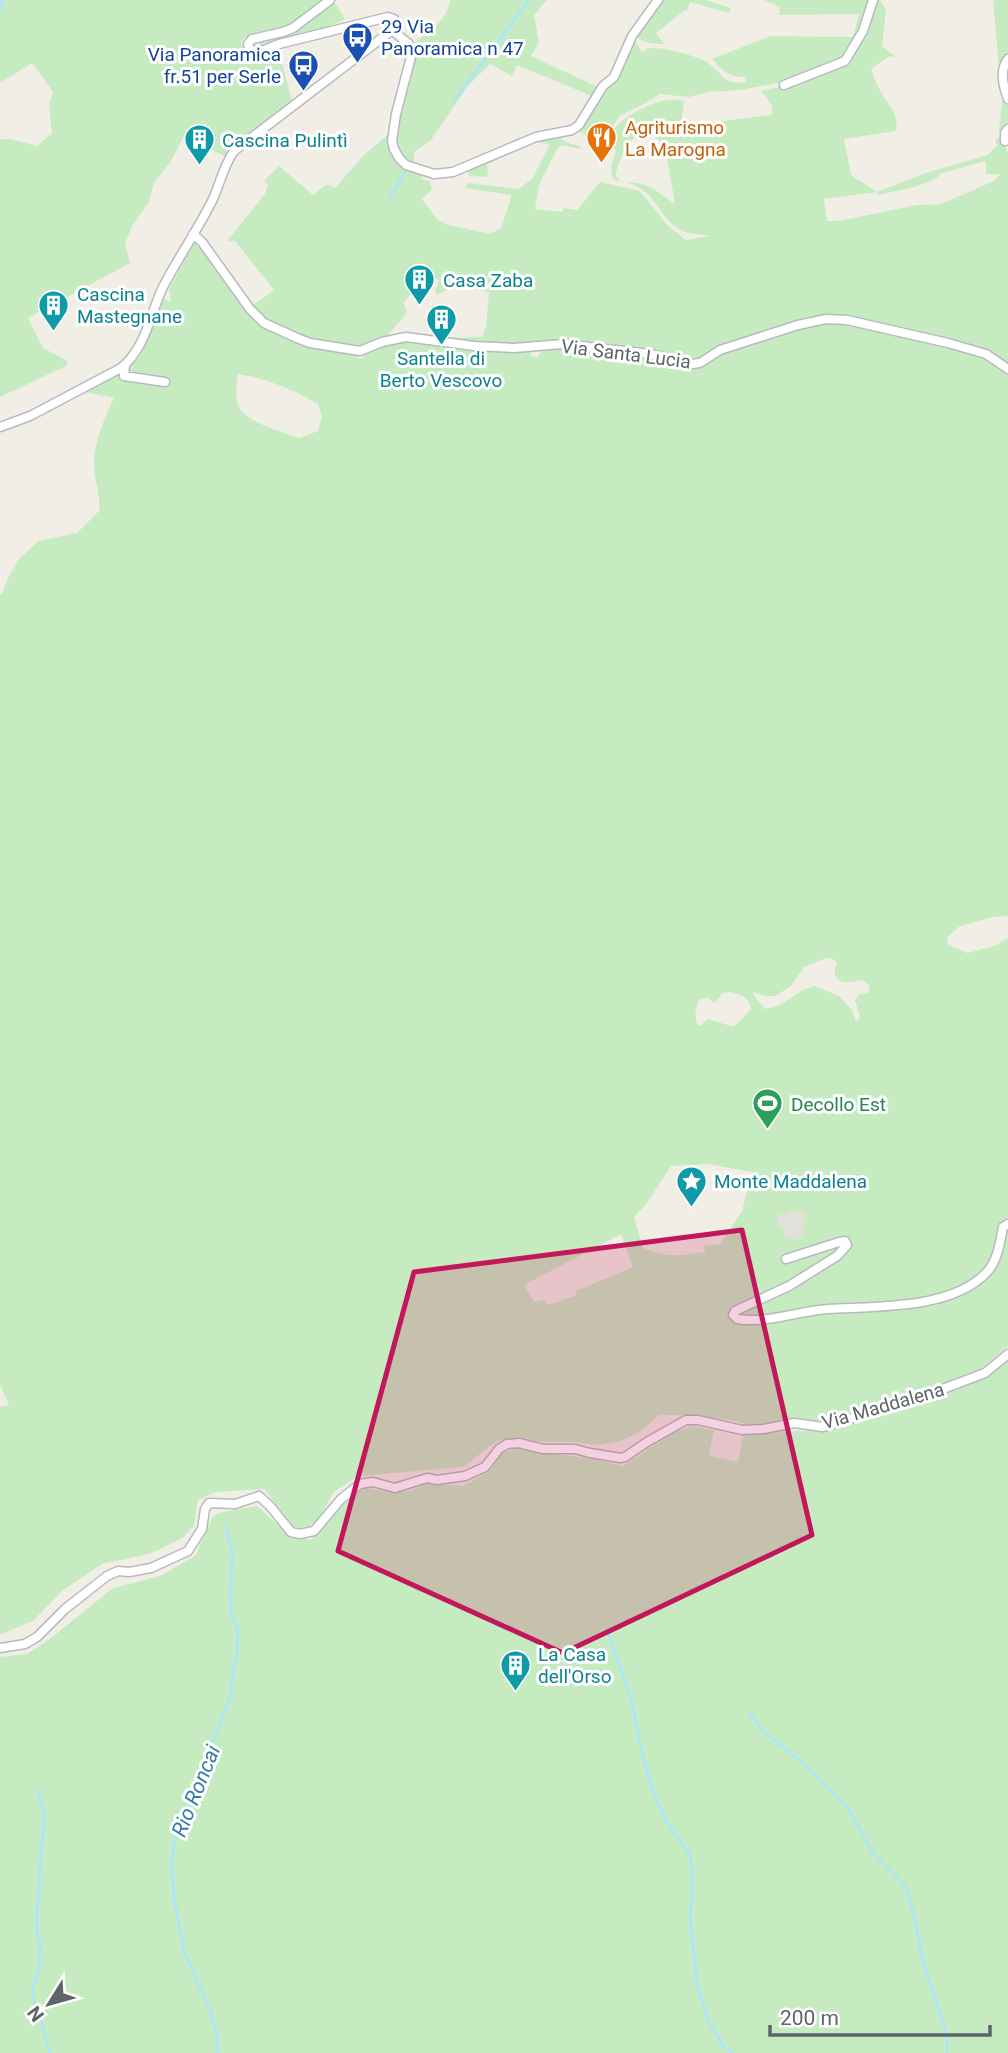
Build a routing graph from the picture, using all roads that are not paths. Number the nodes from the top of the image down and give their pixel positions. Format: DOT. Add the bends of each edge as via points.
graph roads {
  1 [pos="330,0"];
  2 [pos="658,0"];
  3 [pos="873,0"];
  4 [pos="393,31"];
  5 [pos="1008,59"];
  6 [pos="784,85"];
  7 [pos="1008,99"];
  8 [pos="1008,129"];
  9 [pos="1005,141"];
  10 [pos="193,234"];
  11 [pos="125,365"];
  12 [pos="1008,369"];
  13 [pos="165,382"];
  14 [pos="0,427"];
  15 [pos="1008,1224"];
  16 [pos="786,1259"];
  17 [pos="1008,1354"];
  18 [pos="0,1648"];
  1 -- 4 [label="street" via="293,28 252,39 249,48 260,52 388,17 396,22"];
  2 -- 4 [label="street" via="579,125 444,173 406,165 394,149 396,114 412,53 409,44"];
  3 -- 6 [label="street" via="863,31 845,61"];
  4 -- 10 [label="street" via="234,151"];
  5 -- 7 [label="street" via="1002,71"];
  8 -- 9 [label="street"];
  10 -- 11 [label="street" via="163,287 137,351"];
  10 -- 12 [label="street, Via Santa Lucia" via="258,318 297,338 323,345 360,351 406,337 514,348 562,344 692,364 720,350 826,319 948,343 986,354"];
  11 -- 13 [label="street" via="124,376"];
  11 -- 14 [label="street"];
  15 -- 16 [label="street" via="986,1273 944,1297 904,1305 737,1319 735,1311 789,1286 848,1245 839,1241"];
  17 -- 18 [label="street, Via Maddalena" via="985,1373 823,1427 793,1423 742,1430 691,1419 620,1458 507,1444 485,1467 465,1476 427,1478 395,1488 360,1484 308,1534 290,1532 260,1496 235,1504 209,1503 202,1529 188,1551 151,1568 107,1576 37,1637"];
}
